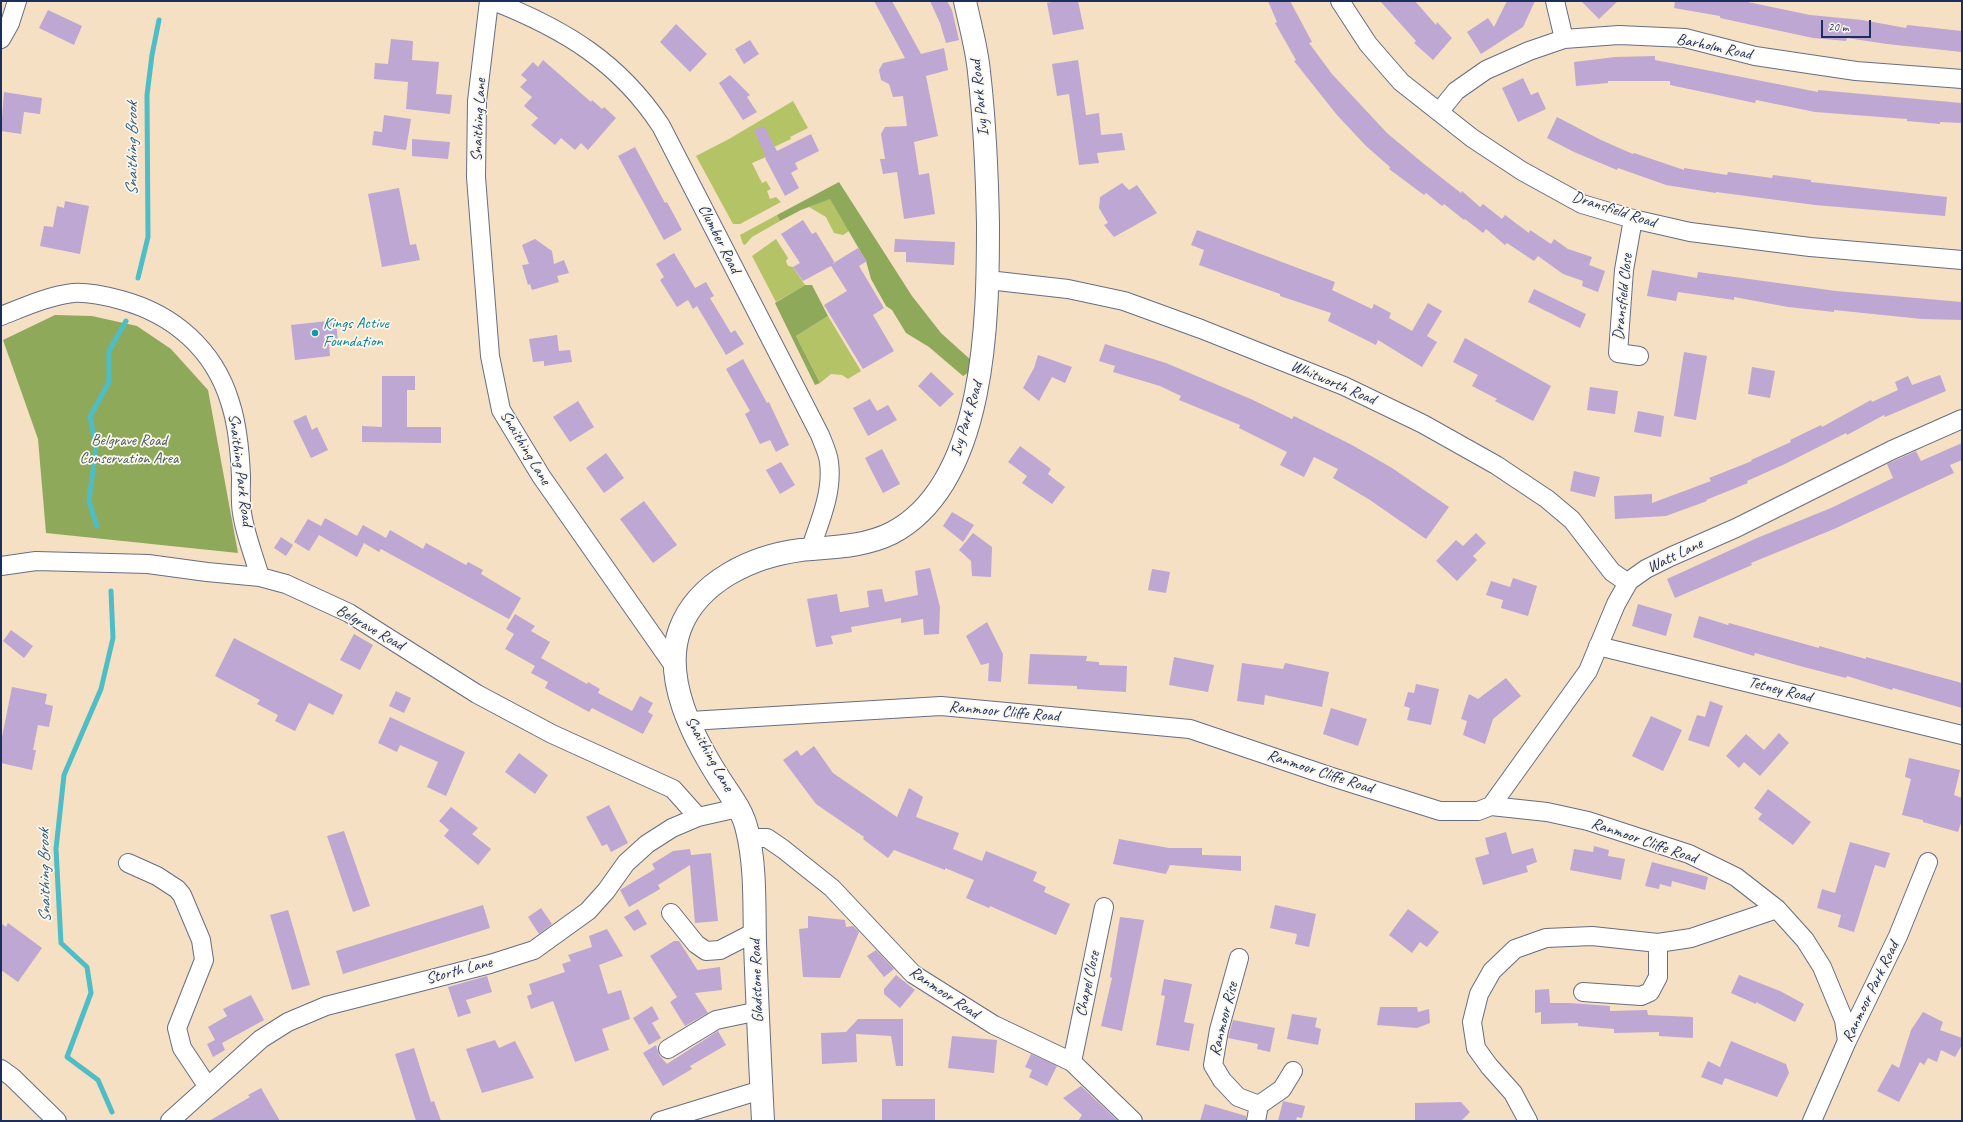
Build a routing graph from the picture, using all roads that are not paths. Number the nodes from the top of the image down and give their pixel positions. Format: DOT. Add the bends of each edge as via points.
graph roads {
  1 [pos="17,1"];
  2 [pos="489,1"];
  3 [pos="493,1"];
  4 [pos="965,1"];
  5 [pos="1340,1"];
  6 [pos="1555,1"];
  7 [pos="1564,38"];
  8 [pos="1,39"];
  9 [pos="1962,80"];
  10 [pos="1439,112"];
  11 [pos="1633,220"];
  12 [pos="1962,260"];
  13 [pos="988,280"];
  14 [pos="1,316"];
  15 [pos="1639,356"];
  16 [pos="1962,419"];
  17 [pos="810,550"];
  18 [pos="1,566"];
  19 [pos="260,577"];
  20 [pos="1628,583"];
  21 [pos="1598,646"];
  22 [pos="674,666"];
  23 [pos="690,721"];
  24 [pos="1962,735"];
  25 [pos="1491,806"];
  26 [pos="738,808"];
  27 [pos="698,817"];
  28 [pos="749,840"];
  29 [pos="1928,862"];
  30 [pos="128,863"];
  31 [pos="1104,907"];
  32 [pos="1777,909"];
  33 [pos="671,913"];
  34 [pos="755,932"];
  35 [pos="1658,943"];
  36 [pos="1239,958"];
  37 [pos="1583,992"];
  38 [pos="759,1011"];
  39 [pos="1847,1041"];
  40 [pos="668,1049"];
  41 [pos="1072,1062"];
  42 [pos="1,1069"];
  43 [pos="1293,1071"];
  44 [pos="208,1087"];
  45 [pos="761,1090"];
  46 [pos="1257,1113"];
  47 [pos="57,1121"];
  48 [pos="170,1121"];
  49 [pos="660,1121"];
  50 [pos="763,1121"];
  51 [pos="1133,1121"];
  52 [pos="1528,1121"];
  53 [pos="1812,1121"];
  1 -- 8 [label="street" via="10,23"];
  2 -- 22 [label="street, Snaithing Lane" via="477,101 476,177 490,356 501,410 541,476"];
  3 -- 17 [label="street, Clumber Road" via="564,33 592,52 631,87 661,126 820,435 829,460 830,485 823,515"];
  4 -- 13 [label="street, Ivy Park Road" via="979,70 987,174"];
  5 -- 10 [label="street, Dransfield Road" via="1368,44 1401,82"];
  6 -- 7 [label="street"];
  7 -- 9 [label="street, Barholm Road" via="1619,35 1685,38 1755,56 1856,71"];
  7 -- 10 [label="street, Barholm Road" via="1486,70 1456,91"];
  10 -- 11 [label="street, Dransfield Road" via="1472,138 1522,171 1582,204"];
  11 -- 12 [label="street, Dransfield Road" via="1690,232 1810,247"];
  11 -- 15 [label="street, Dransfield Close" via="1624,270 1618,353"];
  13 -- 17 [label="street, Ivy Park Road" via="982,366 974,402 956,458 934,496 912,519 889,534 856,545"];
  13 -- 20 [label="street, Whitworth Road" via="1068,289 1124,301 1344,386 1423,424 1496,465 1547,498 1572,520 1612,572"];
  14 -- 19 [label="street, Snaithing Park Road" via="51,297 74,293 107,296 141,305 185,331 204,352 217,372 230,401 237,429 242,513"];
  16 -- 20 [label="street, Watt Lane" via="1670,557 1646,569"];
  17 -- 22 [label="street, Ivy Park Road" via="755,561 729,574 700,595 686,617 676,642"];
  18 -- 19 [label="street, Belgrave Road" via="36,561 148,564"];
  19 -- 27 [label="street, Belgrave Road" via="286,584 349,613 477,694 552,734 673,789"];
  20 -- 21 [label="street, Watt Lane"];
  21 -- 24 [label="street, Tetney Road"];
  21 -- 25 [label="street, Watt Lane" via="1584,677"];
  22 -- 23 [label="street, Snaithing Lane"];
  23 -- 25 [label="street, Ranmoor Cliffe Road" via="941,706 1190,729 1440,811 1478,811"];
  23 -- 26 [label="street, Snaithing Lane"];
  25 -- 32 [label="street, Ranmoor Cliffe Road" via="1547,812 1588,821 1682,852 1736,877"];
  26 -- 27 [label="street, Storth Lane"];
  26 -- 28 [label="street, Snaithing Lane" via="745,821"];
  27 -- 44 [label="street, Storth Lane" via="672,828 647,844 626,863 588,911 534,950 490,964 326,1006 288,1022 261,1039"];
  28 -- 34 [label="street, Gladstone Road"];
  28 -- 41 [label="street, Ranmoor Road" via="767,838 832,888 913,974 925,983 994,1025"];
  29 -- 39 [label="street, Ranmoor Park Road" via="1898,936"];
  30 -- 44 [label="street" via="177,888 201,940 204,960 176,1028 182,1048"];
  31 -- 41 [label="street, Chapel Close"];
  32 -- 35 [label="street" via="1691,938"];
  32 -- 39 [label="street, Ranmoor Cliffe Road" via="1805,940 1822,967 1844,1020"];
  33 -- 34 [label="street" via="696,944 706,951 720,950"];
  34 -- 38 [label="street, Gladstone Road"];
  35 -- 37 [label="street" via="1658,977 1650,992 1641,996"];
  35 -- 52 [label="street" via="1592,936 1546,938 1515,949 1492,971 1479,994 1472,1022 1476,1048 1488,1066 1513,1093"];
  36 -- 46 [label="street, Ranmoor Rise" via="1213,1065 1222,1080"];
  38 -- 40 [label="street" via="716,1020"];
  38 -- 45 [label="street, Gladstone Road"];
  39 -- 53 [label="street, Ranmoor Park Road"];
  41 -- 51 [label="street, Ranmoor Road"];
  42 -- 47 [label="street"];
  43 -- 46 [label="street, Ranmoor Rise" via="1282,1089"];
  44 -- 48 [label="street, Storth Lane"];
  45 -- 49 [label="street"];
  45 -- 50 [label="street, Gladstone Road"];
}
